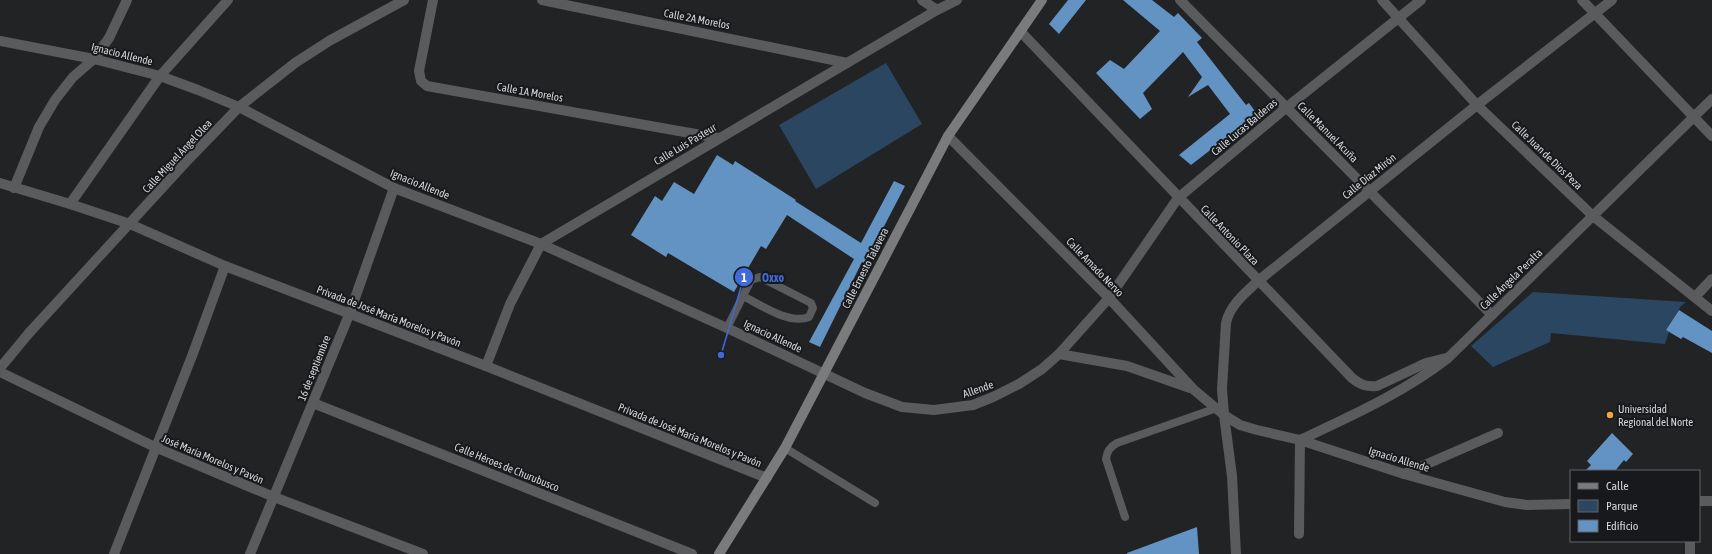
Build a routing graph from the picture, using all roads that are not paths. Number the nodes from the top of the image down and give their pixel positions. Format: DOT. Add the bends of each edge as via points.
graph roads {
  1 [pos="127,0"];
  2 [pos="228,0"];
  3 [pos="404,0"];
  4 [pos="433,0"];
  5 [pos="542,0"];
  6 [pos="922,0"];
  7 [pos="957,0"];
  8 [pos="1042,0"];
  9 [pos="1180,0"];
  10 [pos="1382,0"];
  11 [pos="1421,0"];
  12 [pos="1582,0"];
  13 [pos="1612,0"];
  14 [pos="390,3"];
  15 [pos="937,10"];
  16 [pos="1596,14"];
  17 [pos="1399,17"];
  18 [pos="1020,31"];
  19 [pos="0,40"];
  20 [pos="94,59"];
  21 [pos="847,63"];
  22 [pos="160,76"];
  23 [pos="1712,99"];
  24 [pos="1477,105"];
  25 [pos="239,107"];
  26 [pos="1287,107"];
  27 [pos="1693,117"];
  28 [pos="948,136"];
  29 [pos="1712,136"];
  30 [pos="718,138"];
  31 [pos="0,183"];
  32 [pos="14,188"];
  33 [pos="394,188"];
  34 [pos="1370,191"];
  35 [pos="1178,198"];
  36 [pos="70,204"];
  37 [pos="1593,216"];
  38 [pos="130,224"];
  39 [pos="541,244"];
  40 [pos="225,266"];
  41 [pos="1712,279"];
  42 [pos="1258,281"];
  43 [pos="743,296"];
  44 [pos="1695,297"];
  45 [pos="1109,298"];
  46 [pos="1712,311"];
  47 [pos="349,314"];
  48 [pos="1492,315"];
  49 [pos="726,328"];
  50 [pos="1059,354"];
  51 [pos="1448,358"];
  52 [pos="486,366"];
  53 [pos="0,368"];
  54 [pos="0,372"];
  55 [pos="824,374"];
  56 [pos="1193,389"];
  57 [pos="313,403"];
  58 [pos="1214,408"];
  59 [pos="1224,415"];
  60 [pos="1498,433"];
  61 [pos="1300,440"];
  62 [pos="157,448"];
  63 [pos="786,448"];
  64 [pos="1404,474"];
  65 [pos="766,478"];
  66 [pos="274,497"];
  67 [pos="1700,501"];
  68 [pos="1712,501"];
  69 [pos="875,503"];
  70 [pos="1570,504"];
  71 [pos="1125,517"];
  72 [pos="1299,534"];
  73 [pos="1690,542"];
  74 [pos="114,554"];
  75 [pos="250,554"];
  76 [pos="423,554"];
  77 [pos="692,554"];
  78 [pos="720,554"];
  79 [pos="1236,554"];
  80 [pos="1690,554"];
  1 -- 20 [label="street" via="110,38"];
  2 -- 22 [label="street"];
  3 -- 14 [label="street, Calle Miguel Ángel Olea"];
  4 -- 30 [label="street, Calle 1A Morelos" via="419,71 421,81 427,86"];
  5 -- 21 [label="street, Calle 2A Morelos"];
  6 -- 15 [label="street"];
  7 -- 15 [label="street, Calle Luis Pasteur"];
  8 -- 18 [label="street, Calle Ernesto Talavera"];
  9 -- 26 [label="street, Calle Manuel Acuña"];
  10 -- 17 [label="street, Calle Juan de Dios Peza"];
  11 -- 17 [label="street, Calle Lucas Balderas"];
  12 -- 16 [label="street"];
  13 -- 16 [label="street, Calle Díaz Mirón"];
  14 -- 25 [label="street, Calle Miguel Ángel Olea" via="295,63"];
  15 -- 21 [label="street, Calle Luis Pasteur"];
  16 -- 24 [label="street, Calle Díaz Mirón"];
  16 -- 27 [label="street"];
  17 -- 24 [label="street, Calle Juan de Dios Peza"];
  17 -- 26 [label="street, Calle Lucas Balderas"];
  18 -- 28 [label="street, Calle Ernesto Talavera"];
  18 -- 35 [label="street, Calle Antonio Plaza"];
  19 -- 20 [label="street, Ignacio Allende"];
  20 -- 22 [label="street, Ignacio Allende"];
  20 -- 32 [label="street" via="73,77 55,100 39,127"];
  21 -- 30 [label="street, Calle Luis Pasteur"];
  22 -- 25 [label="street, Ignacio Allende"];
  22 -- 36 [label="street"];
  23 -- 27 [label="street, Calle Ángela Peralta"];
  24 -- 34 [label="street, Calle Díaz Mirón"];
  24 -- 37 [label="street, Calle Juan de Dios Peza"];
  25 -- 33 [label="street, Ignacio Allende"];
  25 -- 38 [label="street, Calle Miguel Ángel Olea"];
  26 -- 34 [label="street, Calle Manuel Acuña"];
  26 -- 35 [label="street, Calle Lucas Balderas"];
  27 -- 29 [label="street"];
  27 -- 37 [label="street, Calle Ángela Peralta"];
  28 -- 45 [label="street, Calle Amado Nervo"];
  28 -- 55 [label="street, Calle Ernesto Talavera"];
  30 -- 39 [label="street, Calle Luis Pasteur"];
  31 -- 32 [label="street, Privada de José María Morelos y Pavón"];
  32 -- 36 [label="street, Privada de José María Morelos y Pavón"];
  33 -- 39 [label="street, Ignacio Allende"];
  33 -- 47 [label="street, 16 de septiembre"];
  34 -- 42 [label="street, Calle Díaz Mirón"];
  34 -- 48 [label="street, Calle Manuel Acuña"];
  35 -- 42 [label="street, Calle Antonio Plaza"];
  35 -- 45 [label="street, Calle Lucas Balderas"];
  36 -- 38 [label="street, Privada de José María Morelos y Pavón"];
  37 -- 44 [label="street, Calle Juan de Dios Peza"];
  37 -- 48 [label="street, Calle Ángela Peralta"];
  38 -- 40 [label="street, Privada de José María Morelos y Pavón"];
  38 -- 53 [label="street, Calle Miguel Ángel Olea"];
  39 -- 49 [label="street, Ignacio Allende"];
  39 -- 52 [label="street" via="510,304"];
  40 -- 47 [label="street, Privada de José María Morelos y Pavón"];
  40 -- 62 [label="street"];
  41 -- 44 [label="street"];
  42 -- 51 [label="street, Calle Antonio Plaza" via="1361,385 1377,386 1426,363"];
  42 -- 59 [label="street, Calle Díaz Mirón" via="1240,298 1228,315 1222,378"];
  43 -- 43 [label="lane" via="751,280 760,277 811,303 813,308 809,317 797,320 783,316"];
  43 -- 49 [label="lane"];
  44 -- 46 [label="street, Calle Juan de Dios Peza"];
  45 -- 50 [label="street, Allende"];
  45 -- 56 [label="street, Calle Amado Nervo"];
  47 -- 52 [label="street, Privada de José María Morelos y Pavón"];
  47 -- 57 [label="street, 16 de septiembre"];
  48 -- 51 [label="street, Calle Ángela Peralta"];
  49 -- 55 [label="street, Ignacio Allende"];
  50 -- 55 [label="street, Allende" via="1020,384 993,397 973,405 934,410 902,408"];
  50 -- 56 [label="street" via="1126,366"];
  51 -- 61 [label="street, Calle Ángela Peralta" via="1406,387"];
  52 -- 65 [label="street, Privada de José María Morelos y Pavón"];
  54 -- 62 [label="street, José María Morelos y Pavón"];
  55 -- 63 [label="street, Calle Ernesto Talavera"];
  56 -- 58 [label="street, Calle Amado Nervo"];
  57 -- 66 [label="street, 16 de septiembre"];
  57 -- 77 [label="street, Calle Héroes de Churubusco"];
  58 -- 59 [label="street, Calle Amado Nervo"];
  58 -- 71 [label="lane" via="1112,446 1106,459"];
  59 -- 61 [label="street, Ignacio Allende" via="1240,425"];
  59 -- 79 [label="street, Calle Díaz Mirón" via="1232,476"];
  60 -- 64 [label="street"];
  61 -- 64 [label="street, Ignacio Allende"];
  61 -- 72 [label="street"];
  62 -- 66 [label="street, José María Morelos y Pavón"];
  62 -- 74 [label="street"];
  63 -- 65 [label="street, Calle Ernesto Talavera"];
  63 -- 69 [label="lane"];
  64 -- 70 [label="street, Ignacio Allende" via="1505,502 1527,505"];
  65 -- 78 [label="street, Calle Ernesto Talavera"];
  66 -- 75 [label="street, 16 de septiembre"];
  66 -- 76 [label="street, José María Morelos y Pavón"];
  67 -- 68 [label="street"];
  73 -- 80 [label="street"];
}
